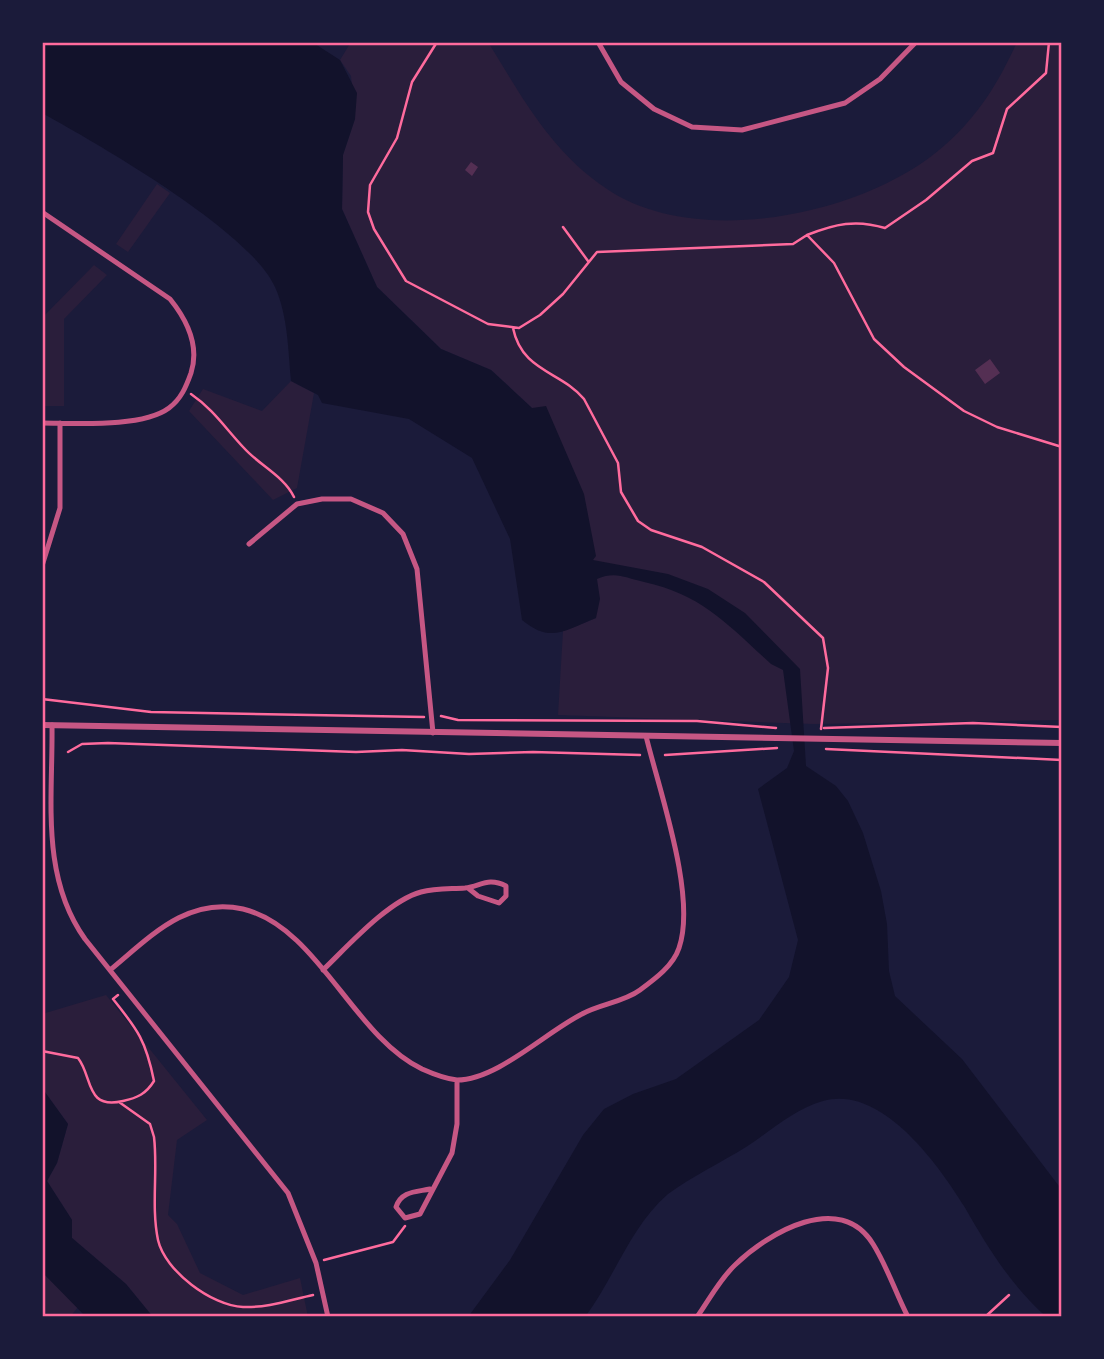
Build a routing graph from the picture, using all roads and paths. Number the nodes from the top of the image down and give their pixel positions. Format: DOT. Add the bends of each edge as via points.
graph roads {
  1 [pos="437,42"];
  2 [pos="598,42"];
  3 [pos="916,42"];
  4 [pos="1049,42"];
  5 [pos="42,212"];
  6 [pos="563,226"];
  7 [pos="807,235"];
  8 [pos="588,261"];
  9 [pos="513,327"];
  10 [pos="185,390"];
  11 [pos="42,423"];
  12 [pos="60,423"];
  13 [pos="1062,447"];
  14 [pos="296,503"];
  15 [pos="249,544"];
  16 [pos="42,566"];
  17 [pos="42,699"];
  18 [pos="431,717"];
  19 [pos="42,725"];
  20 [pos="52,725"];
  21 [pos="1062,727"];
  22 [pos="781,728"];
  23 [pos="433,733"];
  24 [pos="646,736"];
  25 [pos="1062,743"];
  26 [pos="778,748"];
  27 [pos="817,749"];
  28 [pos="68,752"];
  29 [pos="640,755"];
  30 [pos="665,755"];
  31 [pos="1062,760"];
  32 [pos="468,888"];
  33 [pos="323,970"];
  34 [pos="110,971"];
  35 [pos="125,989"];
  36 [pos="42,1051"];
  37 [pos="457,1080"];
  38 [pos="119,1102"];
  39 [pos="430,1189"];
  40 [pos="411,1218"];
  41 [pos="316,1262"];
  42 [pos="323,1292"];
  43 [pos="1009,1295"];
  44 [pos="328,1317"];
  45 [pos="697,1317"];
  46 [pos="908,1317"];
  47 [pos="985,1317"];
  1 -- 9 [label="path" via="412,82 397,138 370,185 368,212 406,281 488,324"];
  2 -- 3 [label="street" via="621,82 654,109 692,127 742,130 845,103 880,79"];
  4 -- 7 [label="path" via="1046,73 1007,109 993,153 972,161 885,228 860,221"];
  5 -- 10 [label="street" via="178,308 193,340 194,365"];
  6 -- 8 [label="path"];
  7 -- 8 [label="path" via="793,244 597,253"];
  7 -- 13 [label="path" via="834,262 874,339 904,367 964,411 996,427"];
  8 -- 9 [label="path" via="540,315"];
  9 -- 21 [label="path" via="522,350 537,368 584,399 618,463 621,492 638,521 702,547 764,582 823,638 828,668 821,729 974,723"];
  10 -- 12 [label="street" via="169,408 151,417"];
  10 -- 14 [label="path" via="216,414 244,448 285,483"];
  11 -- 12 [label="street"];
  12 -- 16 [label="street" via="60,508"];
  14 -- 15 [label="street"];
  14 -- 18 [label="street" via="351,499 383,513 403,534 416,569"];
  17 -- 18 [label="path" via="151,712"];
  18 -- 22 [label="path"];
  18 -- 23 [label="street"];
  19 -- 20 [label="street"];
  20 -- 23 [label="street"];
  20 -- 34 [label="street" via="52,852 58,885 75,924"];
  23 -- 24 [label="street"];
  24 -- 25 [label="street"];
  24 -- 37 [label="street" via="685,910 679,948 664,972 638,992 554,1029 507,1065"];
  26 -- 30 [label="path"];
  27 -- 31 [label="path"];
  28 -- 29 [label="path" via="82,744 108,743"];
  32 -- 32 [label="street" via="499,903 506,896 506,886 496,881"];
  32 -- 33 [label="street" via="419,892 393,908"];
  33 -- 34 [label="street" via="263,916 229,907 178,916"];
  33 -- 37 [label="street" via="399,1054 424,1070"];
  34 -- 35 [label="street"];
  35 -- 38 [label="path" via="113,999 141,1035 154,1081 147,1091"];
  35 -- 41 [label="street" via="288,1193"];
  36 -- 38 [label="path" via="78,1058 99,1100"];
  37 -- 39 [label="street" via="452,1153"];
  38 -- 42 [label="path" via="150,1124 156,1150 158,1242 162,1254 188,1281 240,1307"];
  39 -- 40 [label="street" via="426,1205"];
  39 -- 40 [label="street" via="398,1199 399,1213"];
  40 -- 41 [label="path" via="393,1242"];
  41 -- 42 [label="street"];
  42 -- 44 [label="street"];
  43 -- 47 [label="path"];
  45 -- 46 [label="street" via="735,1265 787,1228 823,1216 852,1223 873,1243"];
}
